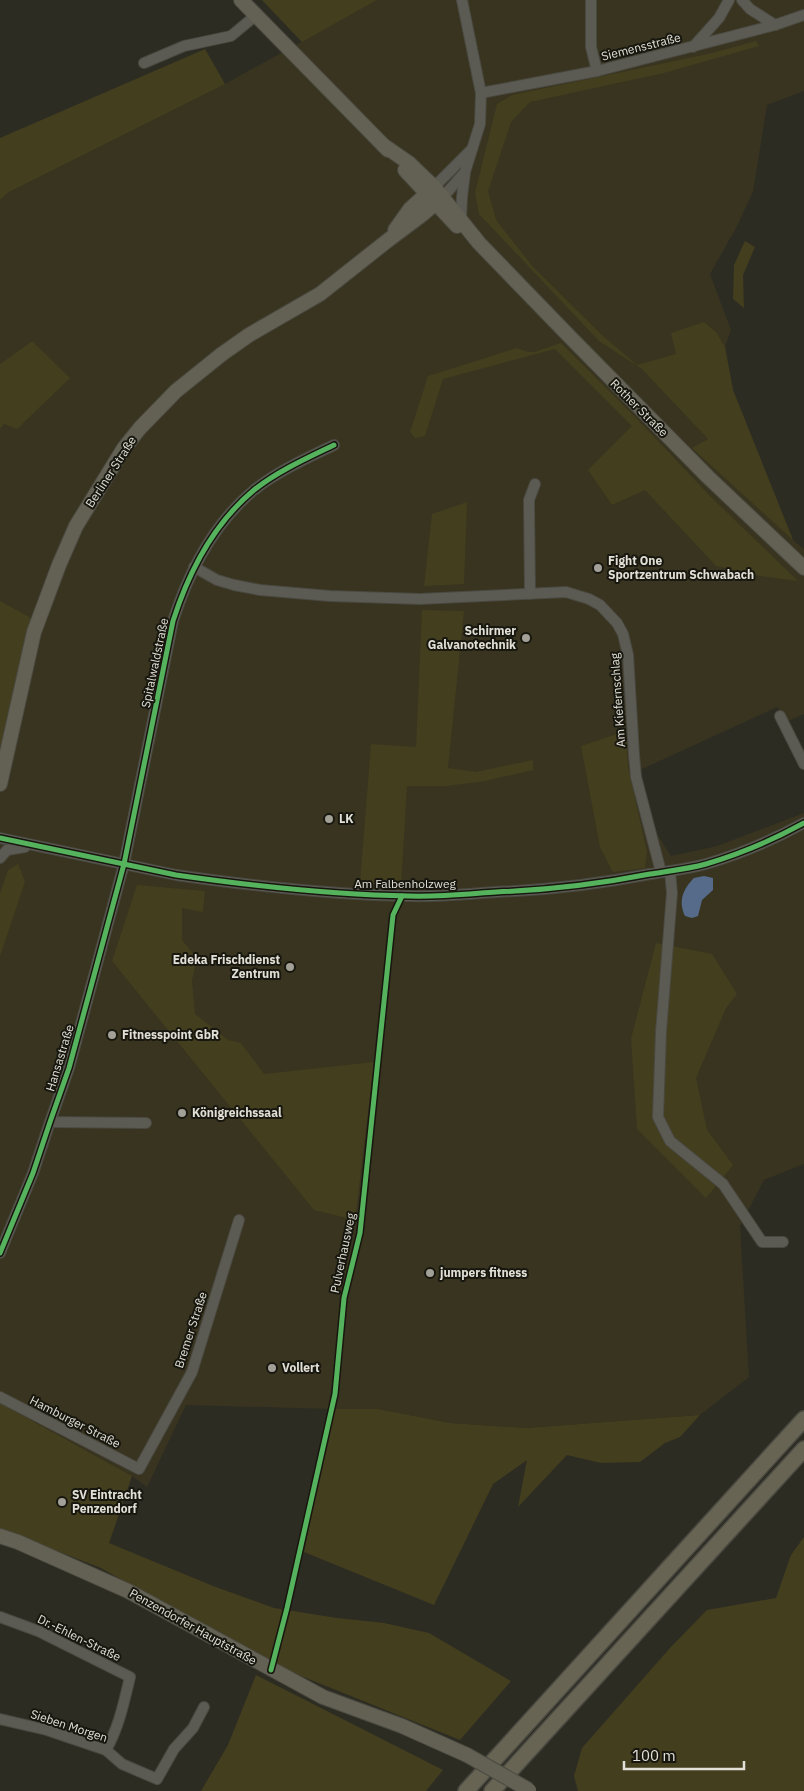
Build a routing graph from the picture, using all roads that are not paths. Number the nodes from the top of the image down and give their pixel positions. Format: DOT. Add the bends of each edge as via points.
graph roads {
  1 [pos="242,0"];
  2 [pos="462,0"];
  3 [pos="591,0"];
  4 [pos="729,0"];
  5 [pos="742,0"];
  6 [pos="804,15"];
  7 [pos="255,16"];
  8 [pos="776,25"];
  9 [pos="693,47"];
  10 [pos="144,64"];
  11 [pos="597,71"];
  12 [pos="481,93"];
  13 [pos="474,146"];
  14 [pos="465,172"];
  15 [pos="434,196"];
  16 [pos="461,219"];
  17 [pos="479,243"];
  18 [pos="334,445"];
  19 [pos="535,484"];
  20 [pos="194,567"];
  21 [pos="804,568"];
  22 [pos="530,594"];
  23 [pos="780,716"];
  24 [pos="804,764"];
  25 [pos="0,784"];
  26 [pos="804,824"];
  27 [pos="0,838"];
  28 [pos="42,846"];
  29 [pos="0,858"];
  30 [pos="124,864"];
  31 [pos="665,872"];
  32 [pos="50,1122"];
  33 [pos="146,1123"];
  34 [pos="239,1220"];
  35 [pos="783,1242"];
  36 [pos="0,1253"];
  37 [pos="0,1397"];
  38 [pos="804,1419"];
  39 [pos="804,1449"];
  40 [pos="139,1469"];
  41 [pos="0,1536"];
  42 [pos="0,1617"];
  43 [pos="204,1707"];
  44 [pos="0,1719"];
  45 [pos="106,1750"];
  46 [pos="530,1790"];
  47 [pos="466,1791"];
  48 [pos="492,1791"];
  1 -- 7 [label="main road"];
  2 -- 12 [label="street"];
  3 -- 11 [label="street" via="590,47"];
  4 -- 9 [label="street" via="719,18"];
  5 -- 8 [label="street" via="750,9"];
  6 -- 8 [label="street, Siemensstraße"];
  7 -- 10 [label="street" via="231,36 184,46"];
  7 -- 15 [label="main road"];
  8 -- 9 [label="street, Siemensstraße"];
  9 -- 11 [label="street, Siemensstraße"];
  11 -- 12 [label="street, Siemensstraße"];
  12 -- 13 [label="street" via="480,124"];
  13 -- 14 [label="street"];
  13 -- 15 [label="street"];
  14 -- 15 [label="street"];
  14 -- 16 [label="street"];
  15 -- 16 [label="main road, Rother Straße"];
  15 -- 17 [label="main road, Rother Straße" via="457,226"];
  15 -- 25 [label="main road, Berliner Straße" via="387,240 320,294 222,354 176,392 124,448 76,526 34,632"];
  16 -- 17 [label="main road, Rother Straße"];
  17 -- 21 [label="main road, Rother Straße" via="708,477"];
  18 -- 20 [label="street, Spitalwaldstraße" via="284,470 255,490 229,514"];
  19 -- 22 [label="street" via="529,500"];
  20 -- 22 [label="street, Am Kiefernschlag" via="234,585 330,596 420,599"];
  20 -- 30 [label="street, Spitalwaldstraße" via="174,621"];
  22 -- 31 [label="street, Am Kiefernschlag" via="566,592 589,599 608,613 623,634 628,655 636,777"];
  23 -- 24 [label="street"];
  26 -- 31 [label="street, Am Falbenholzweg" via="723,858"];
  27 -- 28 [label="street, Am Falbenholzweg"];
  28 -- 29 [label="street" via="7,850"];
  28 -- 30 [label="street, Am Falbenholzweg"];
  30 -- 31 [label="street, Am Falbenholzweg" via="248,885 412,896 570,887"];
  30 -- 32 [label="street, Hansastraße" via="69,1068"];
  31 -- 35 [label="street" via="672,893 658,1117 670,1141 722,1184 762,1242"];
  32 -- 33 [label="street"];
  32 -- 36 [label="street, Hansastraße"];
  34 -- 40 [label="street, Bremer Straße" via="192,1372"];
  37 -- 40 [label="street, Hamburger Straße"];
  38 -- 47 [label="highway"];
  39 -- 48 [label="highway"];
  41 -- 46 [label="main road, Penzendorfer Hauptstraße, bridge" via="128,1591 323,1697 402,1726 467,1755"];
  42 -- 45 [label="street, Dr.-Ehlen-Straße" via="130,1677 123,1708"];
  43 -- 45 [label="street, Sieben Morgen" via="157,1779 122,1764"];
  44 -- 45 [label="street, Sieben Morgen" via="47,1730"];
}
